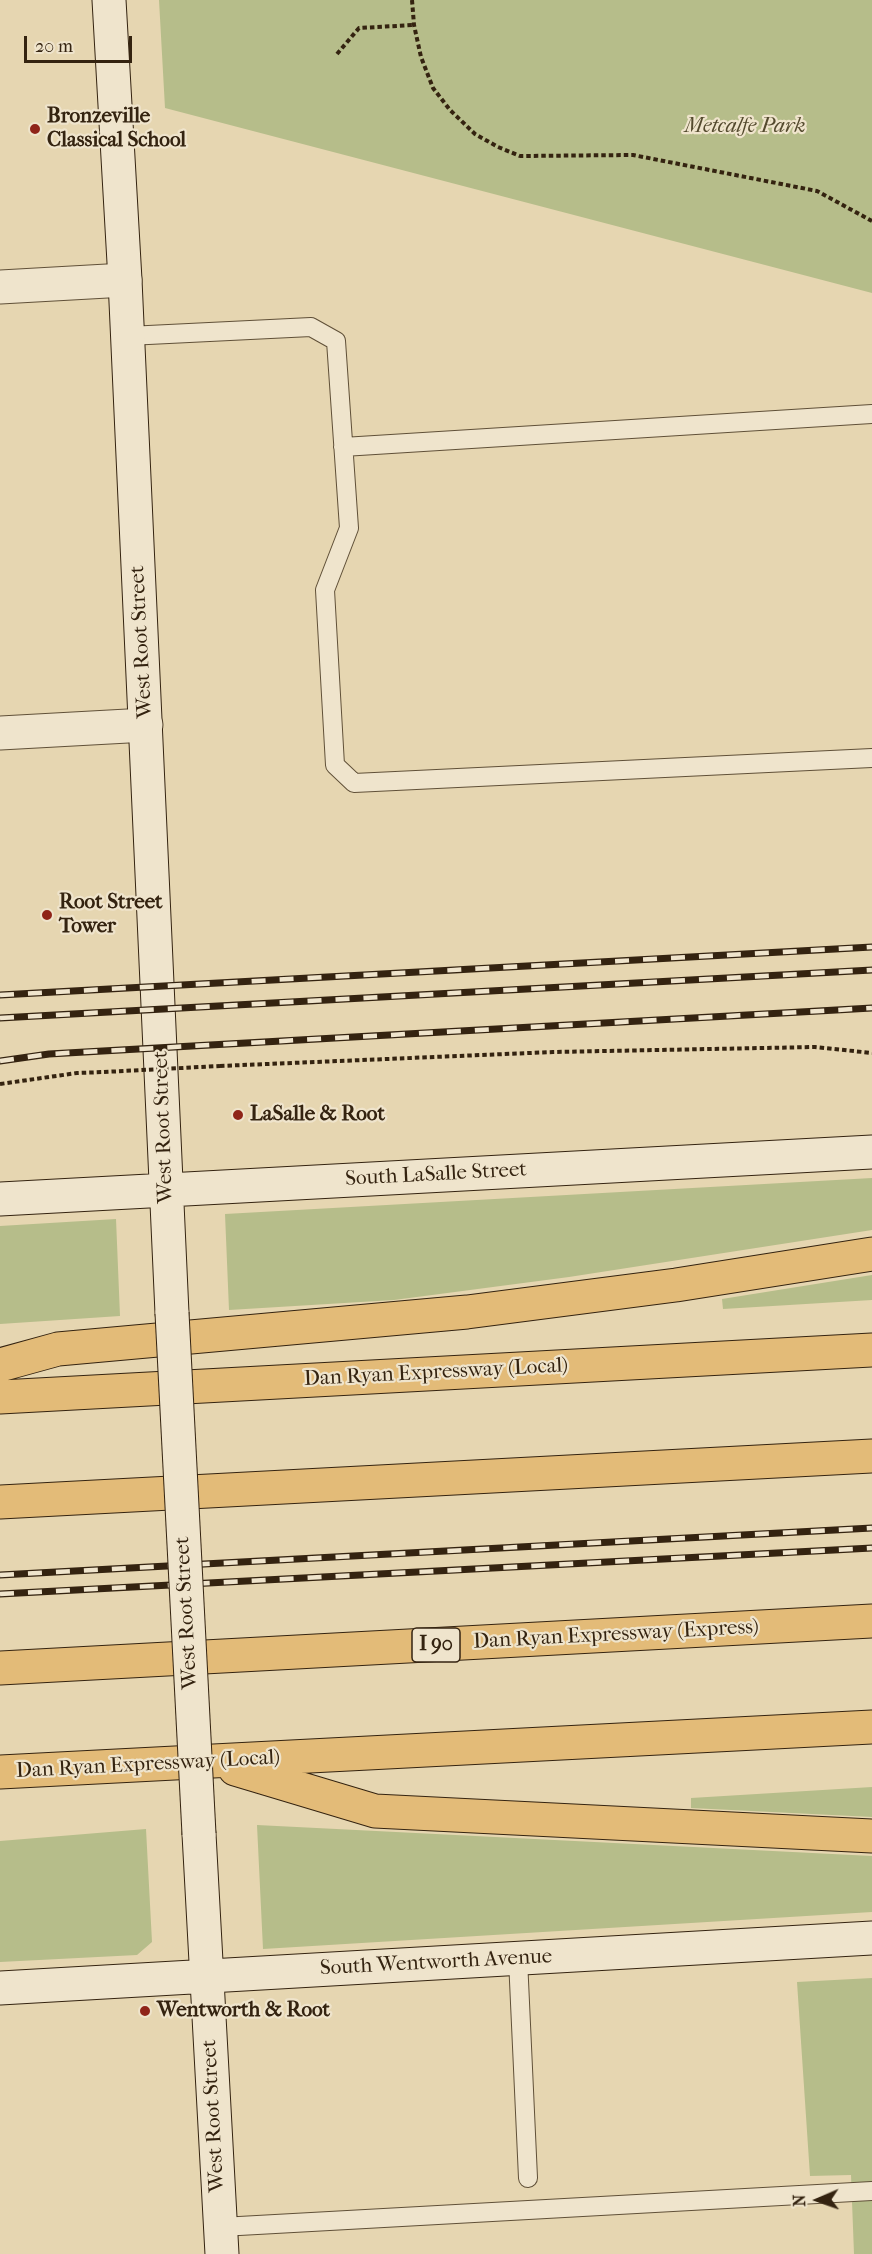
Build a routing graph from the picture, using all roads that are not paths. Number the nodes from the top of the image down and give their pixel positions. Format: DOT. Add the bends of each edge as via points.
graph roads {
  1 [pos="109,0"];
  2 [pos="125,280"];
  3 [pos="0,287"];
  4 [pos="128,336"];
  5 [pos="872,414"];
  6 [pos="343,447"];
  7 [pos="146,725"];
  8 [pos="0,733"];
  9 [pos="872,758"];
  10 [pos="872,1152"];
  11 [pos="166,1190"];
  12 [pos="0,1199"];
  13 [pos="872,1254"];
  14 [pos="872,1350"];
  15 [pos="0,1365"];
  16 [pos="0,1396"];
  17 [pos="872,1456"];
  18 [pos="0,1502"];
  19 [pos="872,1621"];
  20 [pos="0,1668"];
  21 [pos="872,1727"];
  22 [pos="213,1763"];
  23 [pos="0,1772"];
  24 [pos="872,1836"];
  25 [pos="872,1938"];
  26 [pos="518,1959"];
  27 [pos="206,1977"];
  28 [pos="0,1988"];
  29 [pos="528,2178"];
  30 [pos="872,2191"];
  31 [pos="222,2240"];
  1 -- 2 [label="street, West Root Street"];
  2 -- 3 [label="street"];
  2 -- 4 [label="street, West Root Street"];
  4 -- 6 [label="lane" via="311,327 336,341"];
  4 -- 7 [label="street, West Root Street"];
  5 -- 6 [label="lane"];
  6 -- 9 [label="lane" via="349,528 325,590 335,765 354,783"];
  7 -- 8 [label="street"];
  7 -- 11 [label="street, West Root Street"];
  10 -- 11 [label="street, South LaSalle Street"];
  11 -- 12 [label="street, South LaSalle Street"];
  11 -- 27 [label="street, West Root Street, bridge"];
  13 -- 15 [label="highway" via="467,1312 58,1349"];
  14 -- 16 [label="highway, Dan Ryan Expressway (Local)"];
  17 -- 18 [label="highway"];
  19 -- 20 [label="highway, Dan Ryan Expressway (Express) / I 90"];
  21 -- 22 [label="highway, Dan Ryan Expressway (Local)"];
  22 -- 23 [label="highway, Dan Ryan Expressway (Local)"];
  22 -- 24 [label="highway" via="375,1811"];
  25 -- 26 [label="street, South Wentworth Avenue"];
  26 -- 27 [label="street, South Wentworth Avenue"];
  26 -- 29 [label="lane"];
  27 -- 28 [label="street, South Wentworth Avenue"];
  27 -- 31 [label="street, West Root Street"];
  30 -- 31 [label="lane"];
}
